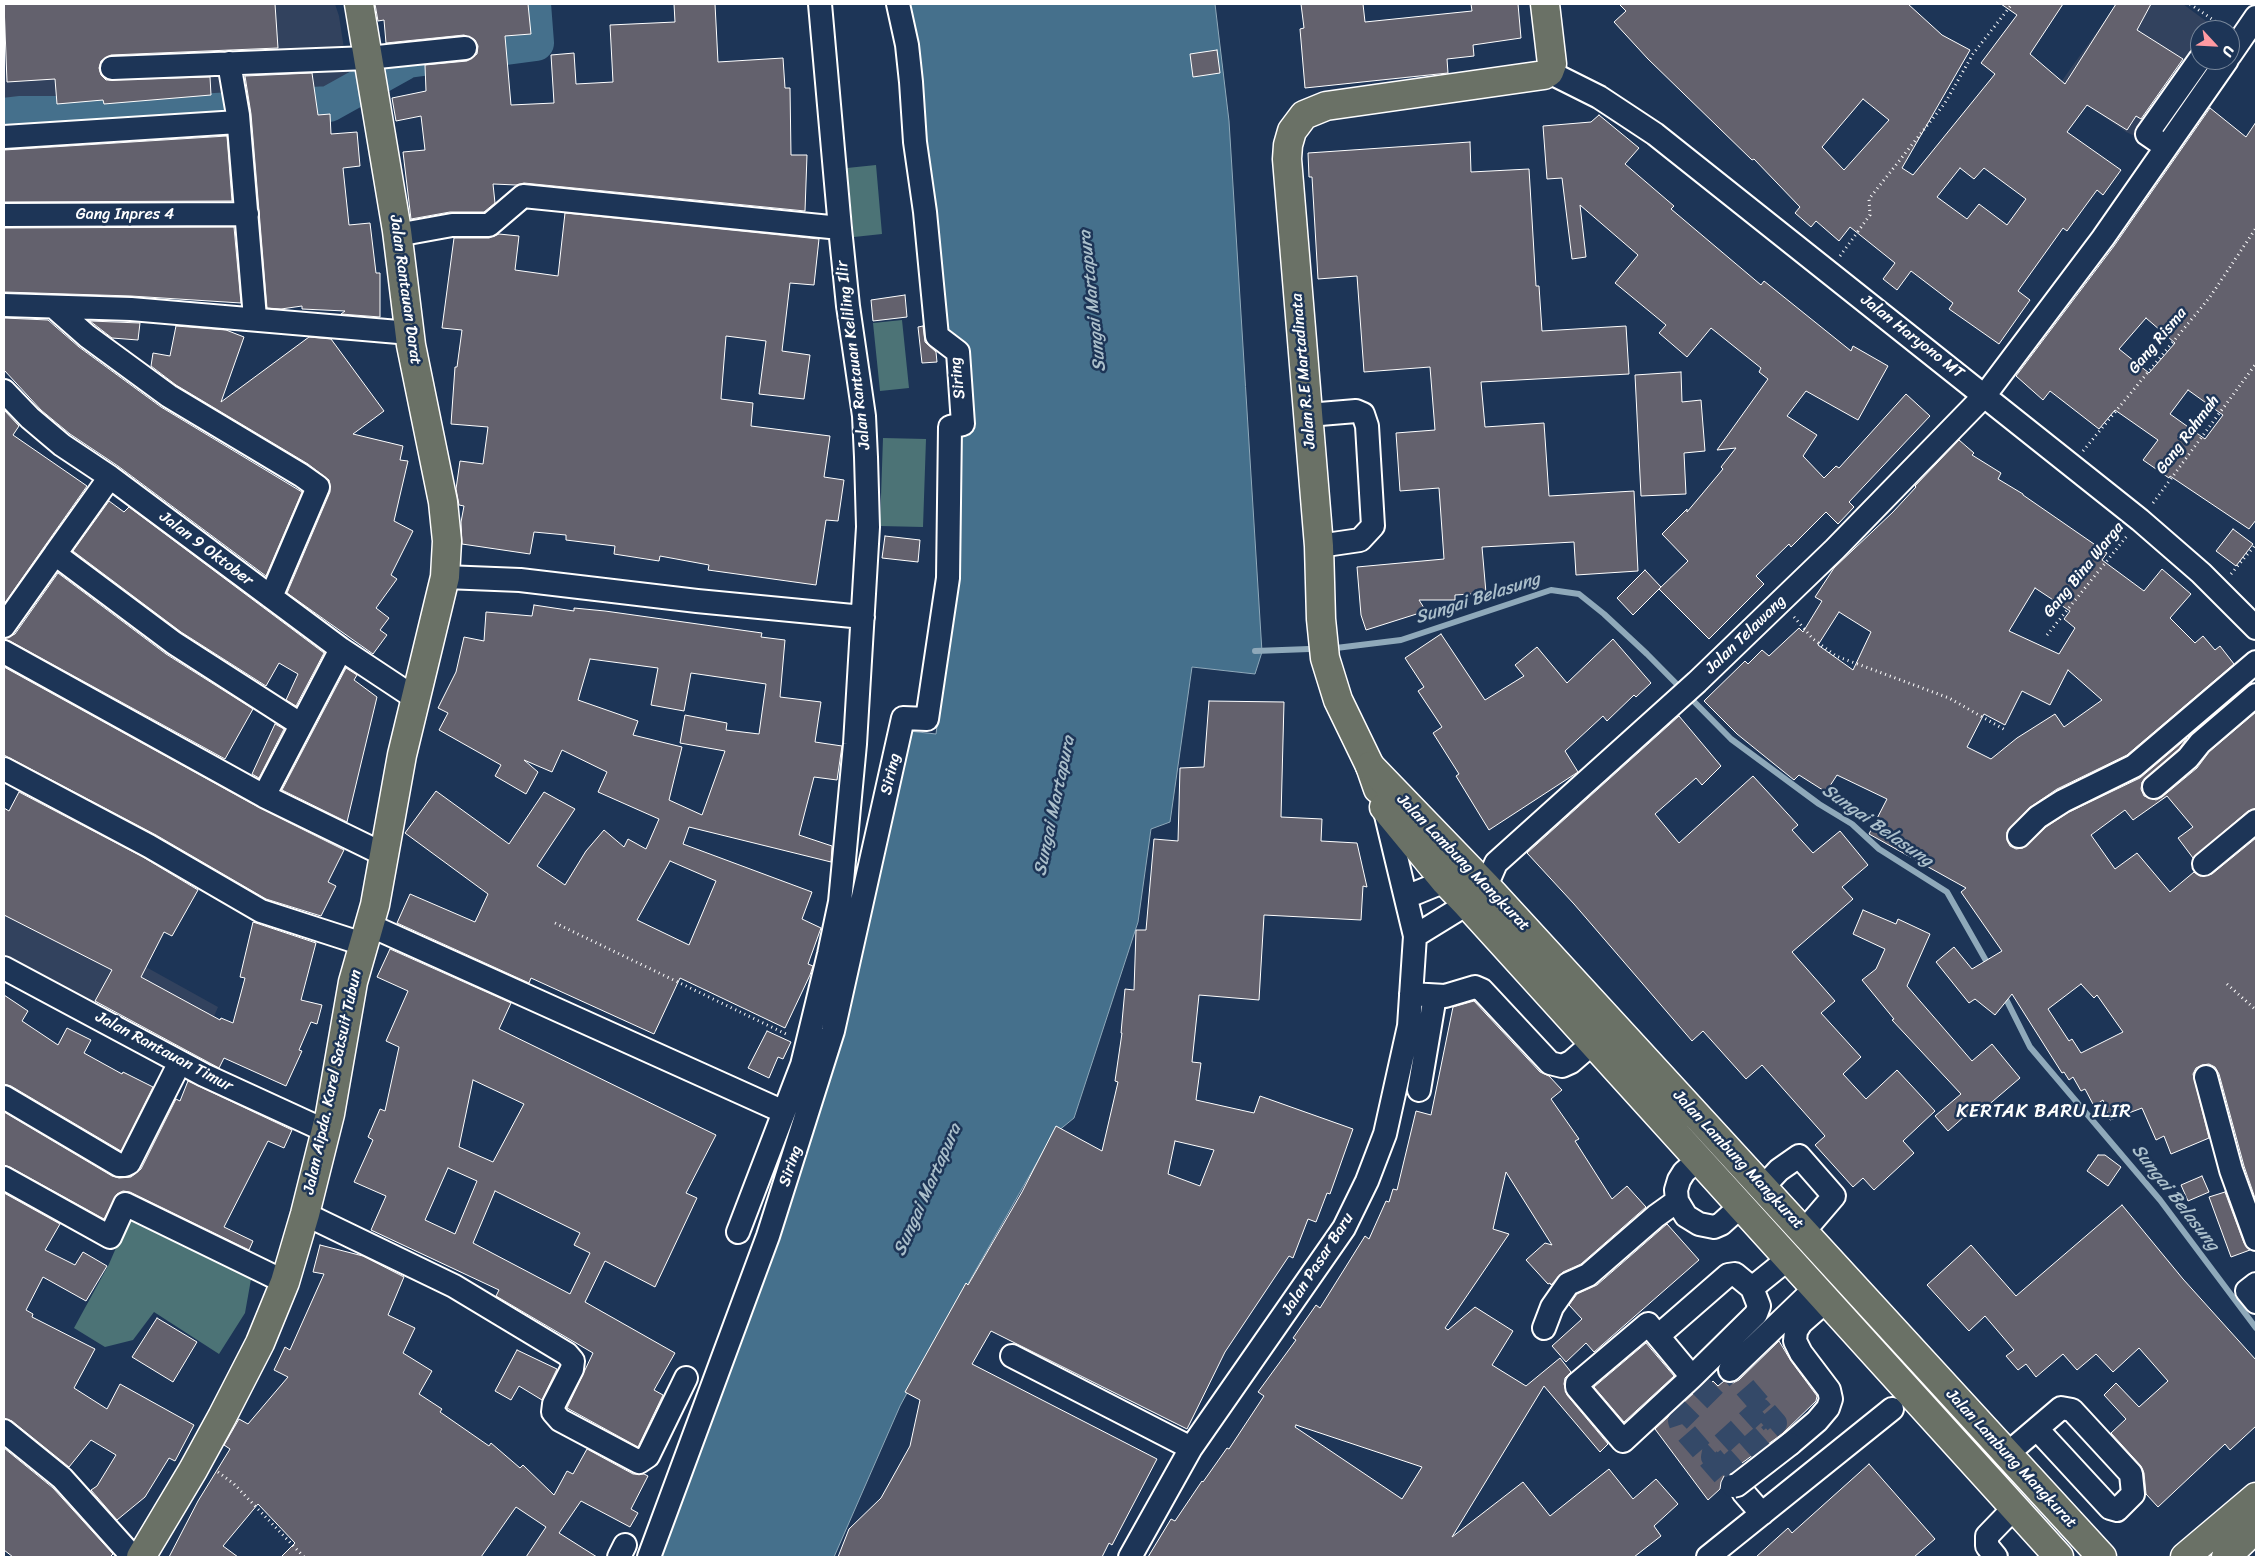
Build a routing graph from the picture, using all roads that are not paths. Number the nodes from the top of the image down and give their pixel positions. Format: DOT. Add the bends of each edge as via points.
graph roads {
  1 [pos="359,4"];
  2 [pos="820,4"];
  3 [pos="898,4"];
  4 [pos="1546,4"];
  5 [pos="2256,17"];
  6 [pos="2240,40"];
  7 [pos="465,48"];
  8 [pos="230,63"];
  9 [pos="369,63"];
  10 [pos="112,68"];
  11 [pos="2192,70"];
  12 [pos="2220,70"];
  13 [pos="1549,72"];
  14 [pos="237,110"];
  15 [pos="4,137"];
  16 [pos="2166,147"];
  17 [pos="247,214"];
  18 [pos="4,215"];
  19 [pos="840,228"];
  20 [pos="397,235"];
  21 [pos="4,305"];
  22 [pos="54,307"];
  23 [pos="255,318"];
  24 [pos="410,333"];
  25 [pos="4,391"];
  26 [pos="1985,395"];
  27 [pos="1308,415"];
  28 [pos="110,477"];
  29 [pos="1319,546"];
  30 [pos="55,554"];
  31 [pos="444,577"];
  32 [pos="271,597"];
  33 [pos="863,617"];
  34 [pos="4,626"];
  35 [pos="2256,628"];
  36 [pos="341,649"];
  37 [pos="4,652"];
  38 [pos="2256,662"];
  39 [pos="2256,696"];
  40 [pos="415,698"];
  41 [pos="300,724"];
  42 [pos="1370,766"];
  43 [pos="4,769"];
  44 [pos="2154,787"];
  45 [pos="264,796"];
  46 [pos="1384,807"];
  47 [pos="2256,821"];
  48 [pos="2019,836"];
  49 [pos="385,855"];
  50 [pos="2204,864"];
  51 [pos="1445,881"];
  52 [pos="1480,881"];
  53 [pos="1406,897"];
  54 [pos="366,935"];
  55 [pos="1415,936"];
  56 [pos="4,968"];
  57 [pos="1411,994"];
  58 [pos="1435,996"];
  59 [pos="1593,1043"];
  60 [pos="180,1062"];
  61 [pos="2206,1077"];
  62 [pos="1419,1090"];
  63 [pos="4,1097"];
  64 [pos="784,1112"];
  65 [pos="326,1131"];
  66 [pos="1698,1160"];
  67 [pos="4,1178"];
  68 [pos="1762,1187"];
  69 [pos="1677,1201"];
  70 [pos="1740,1206"];
  71 [pos="305,1214"];
  72 [pos="1804,1231"];
  73 [pos="738,1232"];
  74 [pos="2256,1239"];
  75 [pos="1788,1259"];
  76 [pos="285,1282"];
  77 [pos="2256,1284"];
  78 [pos="1752,1288"];
  79 [pos="1821,1295"];
  80 [pos="2256,1302"];
  81 [pos="1544,1328"];
  82 [pos="1658,1336"];
  83 [pos="1012,1356"];
  84 [pos="1922,1360"];
  85 [pos="1730,1370"];
  86 [pos="686,1378"];
  87 [pos="1692,1378"];
  88 [pos="1899,1382"];
  89 [pos="1945,1387"];
  90 [pos="1922,1407"];
  91 [pos="1892,1409"];
  92 [pos="2037,1429"];
  93 [pos="4,1431"];
  94 [pos="1788,1441"];
  95 [pos="1191,1448"];
  96 [pos="2007,1454"];
  97 [pos="1813,1473"];
  98 [pos="2256,1497"];
  99 [pos="2014,1508"];
  100 [pos="1762,1514"];
  101 [pos="2256,1528"];
  102 [pos="133,1557"];
  103 [pos="140,1557"];
  104 [pos="649,1557"];
  105 [pos="1130,1557"];
  106 [pos="1708,1557"];
  107 [pos="1996,1557"];
  108 [pos="2059,1557"];
  109 [pos="2102,1557"];
  110 [pos="2185,1557"];
  111 [pos="2226,1557"];
  1 -- 9 [label="main road, Jalan Rantauan Darat"];
  2 -- 19 [label="street, Jalan Rantauan Keliling Ilir"];
  3 -- 104 [label="street, Siring" via="909,64 937,336 958,352 963,424 950,426 948,578 927,719 903,718 833,1031 768,1236"];
  4 -- 13 [label="main road" via="1552,64"];
  5 -- 6 [label="street, Jalan Telawang"];
  7 -- 9 [label="street"];
  8 -- 9 [label="street"];
  8 -- 10 [label="street"];
  8 -- 14 [label="street"];
  9 -- 20 [label="main road, Jalan Rantauan Darat"];
  11 -- 16 [label="street" via="2147,134"];
  12 -- 16 [label="street, Jalan Telawang"];
  13 -- 26 [label="street, Jalan Haryono MT" via="1599,97 1655,134"];
  13 -- 27 [label="main road, Jalan R.E Martadinata" via="1326,106 1304,115 1298,122 1292,131 1287,159"];
  14 -- 15 [label="street"];
  14 -- 17 [label="street"];
  16 -- 26 [label="street, Jalan Telawang" via="2103,238"];
  17 -- 18 [label="street, Gang Inpres 4"];
  17 -- 23 [label="street"];
  19 -- 20 [label="street" via="523,196 489,225 452,225"];
  19 -- 33 [label="street, Jalan Rantauan Keliling Ilir" via="864,416 868,527"];
  20 -- 24 [label="main road, Jalan Rantauan Darat"];
  21 -- 22 [label="street"];
  22 -- 23 [label="street"];
  22 -- 32 [label="street" via="87,336 169,396 318,487"];
  23 -- 24 [label="street"];
  24 -- 31 [label="main road, Jalan Rantauan Darat" via="443,502 447,542"];
  25 -- 28 [label="street, Jalan 9 Oktober" via="62,445"];
  26 -- 35 [label="street, Jalan Haryono MT" via="2140,520 2218,589"];
  26 -- 52 [label="street, Jalan Telawang" via="1835,549 1697,682"];
  27 -- 29 [label="main road, Jalan R.E Martadinata"];
  27 -- 29 [label="street" via="1356,411 1363,414 1367,426 1373,526 1360,540"];
  28 -- 30 [label="street"];
  28 -- 32 [label="street, Jalan 9 Oktober"];
  29 -- 42 [label="main road, Jalan R.E Martadinata" via="1325,658 1338,700"];
  30 -- 34 [label="street"];
  30 -- 41 [label="street" via="174,643"];
  31 -- 33 [label="street" via="520,580"];
  31 -- 40 [label="main road, Jalan Aipda. Karel Satsuit Tubun"];
  32 -- 36 [label="street, Jalan 9 Oktober"];
  33 -- 64 [label="street, Jalan Rantauan Keliling Ilir" via="840,902 802,1065"];
  36 -- 40 [label="street, Jalan 9 Oktober"];
  36 -- 41 [label="street"];
  37 -- 45 [label="street"];
  38 -- 48 [label="street" via="2134,766 2063,801 2038,817"];
  39 -- 44 [label="street"];
  40 -- 49 [label="main road, Jalan Aipda. Karel Satsuit Tubun"];
  41 -- 45 [label="street"];
  42 -- 46 [label="main road, Jalan R.E Martadinata"];
  42 -- 52 [label="main road, Jalan Lambung Mangkurat"];
  43 -- 54 [label="street" via="149,846 261,911"];
  45 -- 49 [label="street"];
  46 -- 51 [label="main road, Jalan Lambung Mangkurat"];
  46 -- 53 [label="street, Jalan R.E Martadinata"];
  47 -- 50 [label="street"];
  49 -- 54 [label="main road, Jalan Aipda. Karel Satsuit Tubun"];
  51 -- 52 [label="main road, Jalan Lambung Mangkurat"];
  51 -- 53 [label="street"];
  52 -- 55 [label="street, Jalan Telawang"];
  52 -- 59 [label="main road, Jalan Lambung Mangkurat"];
  52 -- 68 [label="main road, Jalan Lambung Mangkurat"];
  53 -- 55 [label="street, Jalan R.E Martadinata"];
  54 -- 64 [label="street"];
  54 -- 65 [label="main road, Jalan Aipda. Karel Satsuit Tubun" via="353,982"];
  55 -- 57 [label="street, Jalan Pasar Baru"];
  56 -- 60 [label="street, Jalan Rantauan Timur"];
  57 -- 58 [label="street"];
  57 -- 95 [label="street, Jalan Pasar Baru" via="1410,1026 1399,1078 1385,1134 1367,1181 1344,1228"];
  58 -- 59 [label="street" via="1475,987 1482,990 1550,1063 1562,1066 1572,1062"];
  58 -- 62 [label="street"];
  59 -- 66 [label="main road, Jalan Lambung Mangkurat"];
  60 -- 63 [label="street" via="125,1166"];
  60 -- 65 [label="street, Jalan Rantauan Timur"];
  61 -- 74 [label="street" via="2231,1170"];
  64 -- 73 [label="street, Jalan Rantauan Keliling Ilir"];
  65 -- 71 [label="main road, Jalan Aipda. Karel Satsuit Tubun"];
  66 -- 69 [label="street" via="1679,1180"];
  66 -- 70 [label="main road, Jalan Lambung Mangkurat"];
  67 -- 76 [label="street" via="110,1236 125,1204"];
  68 -- 70 [label="main road"];
  68 -- 72 [label="main road, Jalan Lambung Mangkurat"];
  68 -- 72 [label="street" via="1799,1156 1834,1196"];
  69 -- 70 [label="street" via="1686,1216 1707,1226 1721,1224"];
  69 -- 81 [label="street" via="1588,1275 1568,1284 1552,1307"];
  70 -- 75 [label="main road, Jalan Lambung Mangkurat"];
  71 -- 76 [label="main road, Jalan Aipda. Karel Satsuit Tubun"];
  71 -- 86 [label="street" via="454,1286 567,1354 573,1361 572,1369 553,1412 560,1420 639,1462 648,1456"];
  72 -- 84 [label="main road, Jalan Lambung Mangkurat"];
  75 -- 78 [label="street"];
  75 -- 79 [label="main road, Jalan Lambung Mangkurat"];
  76 -- 103 [label="main road, Jalan Aipda. Karel Satsuit Tubun" via="260,1344 199,1459"];
  77 -- 80 [label="street" via="2247,1291"];
  78 -- 82 [label="street" via="1735,1274 1728,1275"];
  78 -- 87 [label="street" via="1759,1306 1756,1314"];
  79 -- 85 [label="street"];
  79 -- 88 [label="main road, Jalan Lambung Mangkurat"];
  79 -- 94 [label="street" via="1796,1331 1795,1341 1829,1390 1831,1399 1817,1421"];
  82 -- 87 [label="street"];
  82 -- 87 [label="street" via="1648,1324 1577,1387 1623,1441"];
  83 -- 95 [label="street"];
  84 -- 88 [label="street"];
  84 -- 89 [label="main road, Jalan Lambung Mangkurat"];
  88 -- 90 [label="main road, Jalan Lambung Mangkurat"];
  88 -- 91 [label="street"];
  89 -- 90 [label="main road"];
  89 -- 96 [label="main road, Jalan Lambung Mangkurat"];
  90 -- 91 [label="street"];
  90 -- 99 [label="main road, Jalan Lambung Mangkurat"];
  91 -- 97 [label="street"];
  92 -- 92 [label="street" via="2061,1408 2072,1410 2131,1474 2133,1494 2117,1510 2110,1508"];
  92 -- 96 [label="street"];
  93 -- 102 [label="street" via="62,1478"];
  94 -- 97 [label="street"];
  94 -- 100 [label="street, bridge" via="1735,1487"];
  95 -- 105 [label="street, Jalan Pasar Baru"];
  96 -- 109 [label="main road, Jalan Lambung Mangkurat"];
  97 -- 100 [label="street"];
  98 -- 110 [label="main road"];
  99 -- 107 [label="street" via="1997,1523 1986,1539 1987,1546"];
  99 -- 108 [label="main road, Jalan Lambung Mangkurat"];
  100 -- 106 [label="street"];
  101 -- 111 [label="main road"];
}
